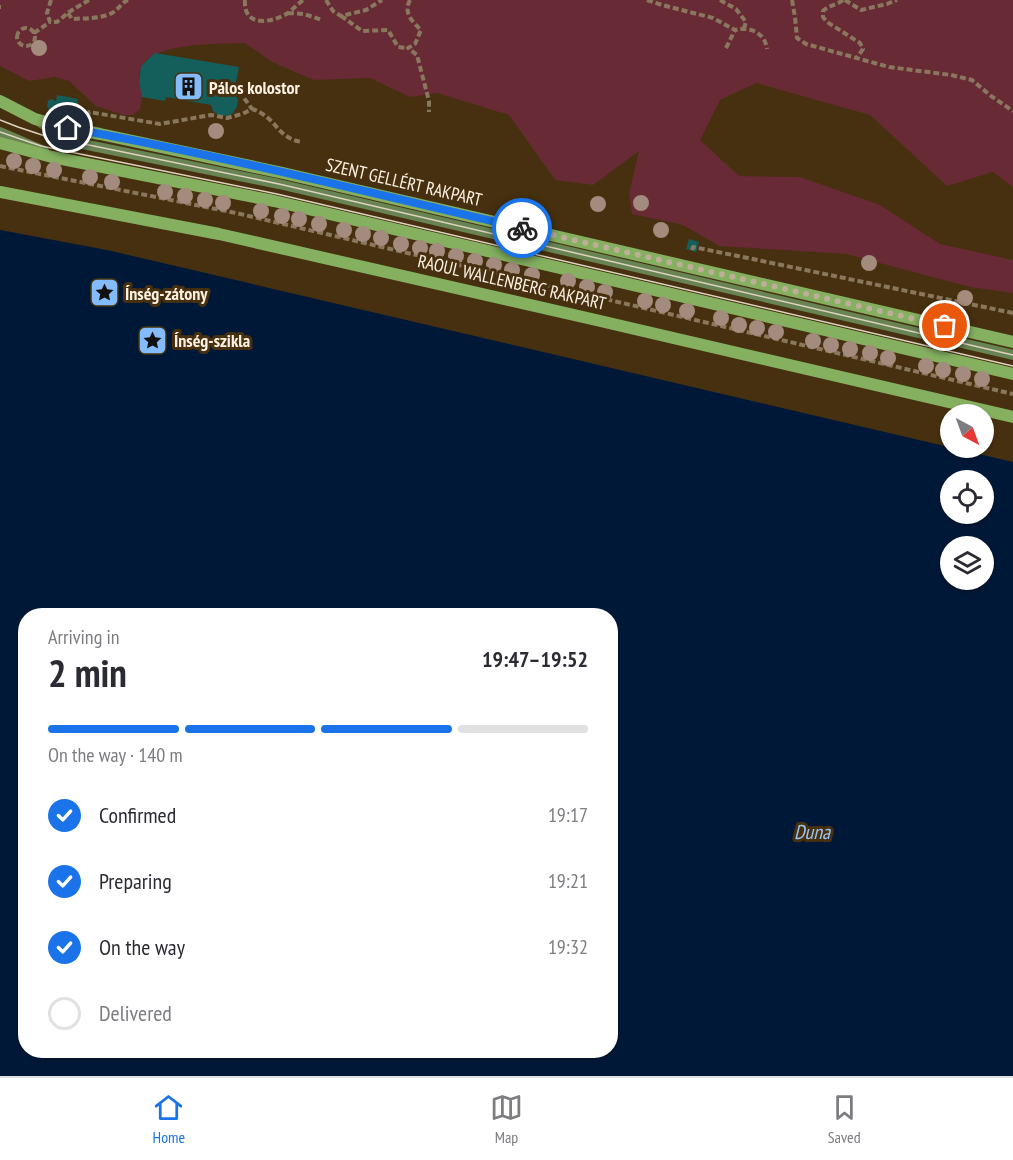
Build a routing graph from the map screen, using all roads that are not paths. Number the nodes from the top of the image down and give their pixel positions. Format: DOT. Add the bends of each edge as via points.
graph roads {
  1 [pos="0,101"];
  2 [pos="35,118"];
  3 [pos="0,132"];
  4 [pos="0,143"];
  5 [pos="63,160"];
  6 [pos="0,192"];
  7 [pos="1013,342"];
  8 [pos="1013,355"];
  9 [pos="1013,374"];
  10 [pos="1013,417"];
  1 -- 2 [label="main road, SZENT GELLÉRT RAKPART"];
  2 -- 7 [label="main road, SZENT GELLÉRT RAKPART"];
  2 -- 8 [label="lane" via="68,141 279,184"];
  3 -- 5 [label="lane"];
  4 -- 5 [label="main road"];
  5 -- 9 [label="main road" via="274,201"];
  6 -- 10 [label="main road, RAOUL WALLENBERG RAKPART" via="219,234"];
}
